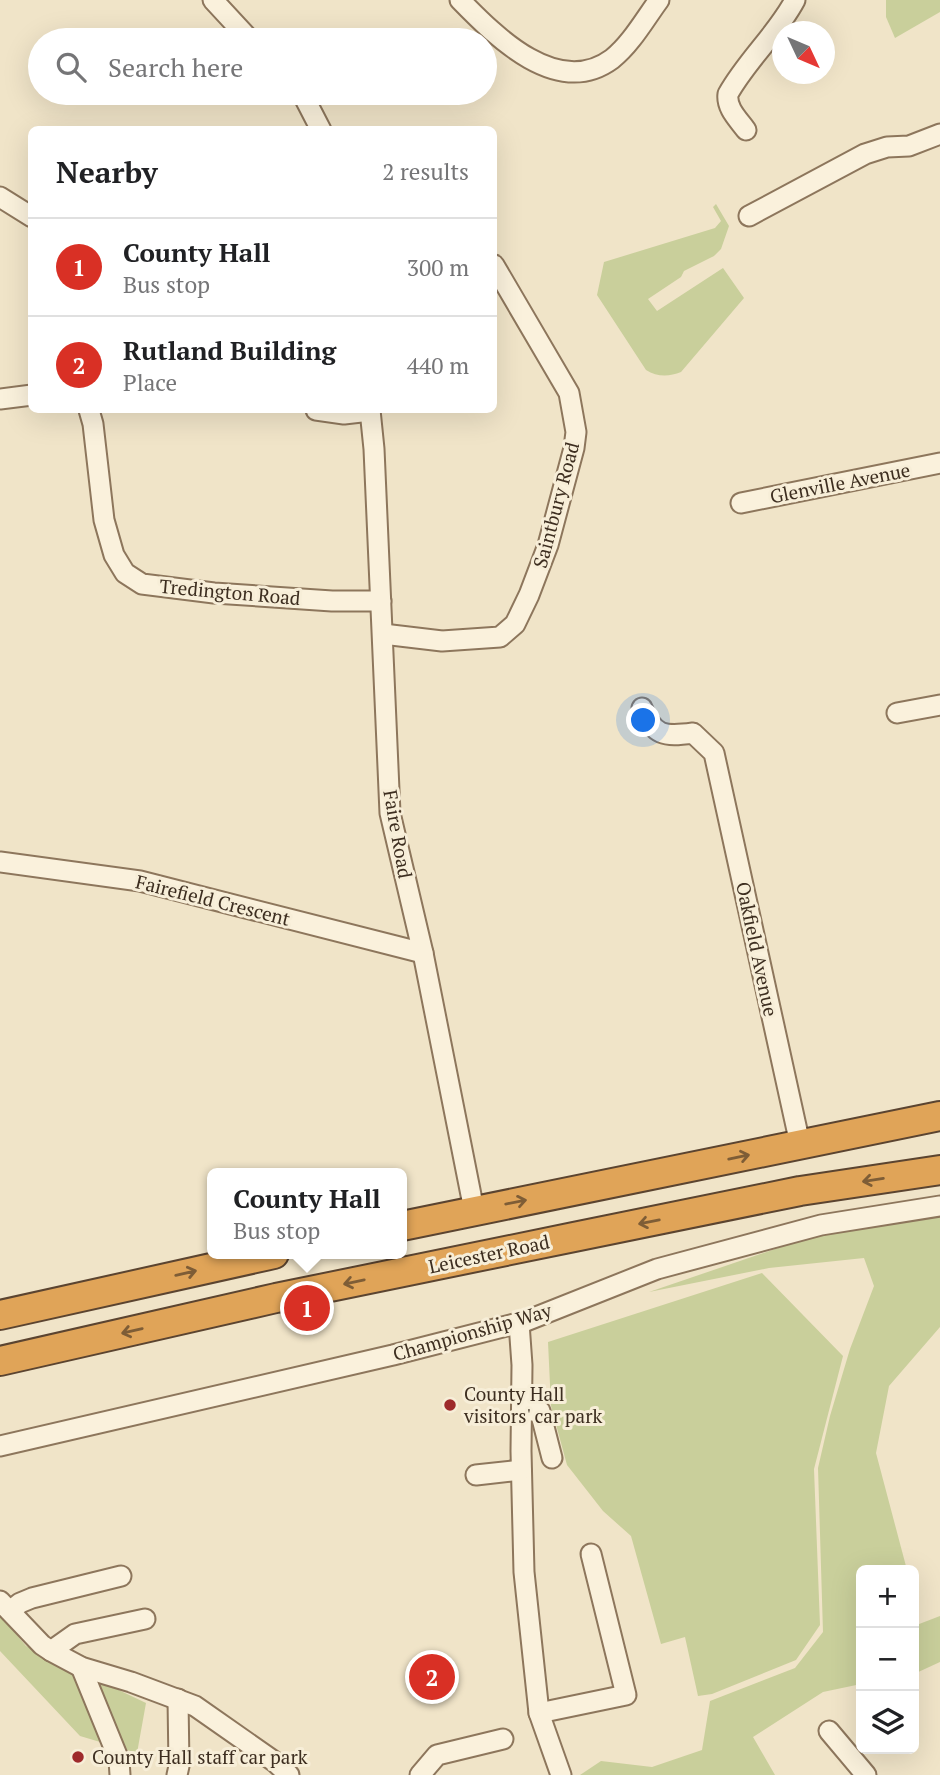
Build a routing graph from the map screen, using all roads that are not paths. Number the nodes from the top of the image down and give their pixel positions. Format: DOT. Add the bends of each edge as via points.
graph roads {
  1 [pos="213,0"];
  2 [pos="460,0"];
  3 [pos="659,0"];
  4 [pos="795,0"];
  5 [pos="239,28"];
  6 [pos="491,28"];
  7 [pos="497,33"];
  8 [pos="308,105"];
  9 [pos="319,126"];
  10 [pos="746,130"];
  11 [pos="940,134"];
  12 [pos="0,197"];
  13 [pos="28,214"];
  14 [pos="748,216"];
  15 [pos="497,270"];
  16 [pos="28,396"];
  17 [pos="0,399"];
  18 [pos="90,413"];
  19 [pos="370,413"];
  20 [pos="940,463"];
  21 [pos="741,503"];
  22 [pos="381,601"];
  23 [pos="383,634"];
  24 [pos="940,705"];
  25 [pos="642,708"];
  26 [pos="897,713"];
  27 [pos="0,862"];
  28 [pos="423,953"];
  29 [pos="940,1116"];
  30 [pos="800,1144"];
  31 [pos="940,1170"];
  32 [pos="940,1206"];
  33 [pos="474,1210"];
  34 [pos="407,1225"];
  35 [pos="252,1259"];
  36 [pos="0,1315"];
  37 [pos="519,1323"];
  38 [pos="0,1361"];
  39 [pos="522,1411"];
  40 [pos="0,1446"];
  41 [pos="552,1458"];
  42 [pos="521,1470"];
  43 [pos="476,1475"];
  44 [pos="591,1554"];
  45 [pos="121,1576"];
  46 [pos="5,1606"];
  47 [pos="145,1619"];
  48 [pos="51,1651"];
  49 [pos="81,1667"];
  50 [pos="178,1699"];
  51 [pos="539,1713"];
  52 [pos="829,1731"];
  53 [pos="503,1740"];
  54 [pos="120,1775"];
  55 [pos="177,1775"];
  56 [pos="289,1775"];
  57 [pos="420,1775"];
  58 [pos="561,1775"];
  59 [pos="866,1775"];
  1 -- 5 [label="street"];
  2 -- 6 [label="street"];
  3 -- 7 [label="street" via="622,50 587,70 565,72 544,67"];
  4 -- 10 [label="street" via="728,94 730,108"];
  8 -- 9 [label="street"];
  11 -- 14 [label="street" via="909,146 865,154"];
  12 -- 13 [label="street"];
  15 -- 23 [label="street, Saintbury Road" via="569,393 574,448 548,545 515,624 500,637 442,641"];
  16 -- 17 [label="street"];
  18 -- 22 [label="street, Tredington Road" via="104,520 114,555 125,573 142,584 214,593"];
  19 -- 22 [label="street, Faire Road"];
  20 -- 21 [label="street, Glenville Avenue"];
  22 -- 23 [label="street, Faire Road"];
  23 -- 28 [label="street, Faire Road" via="390,813"];
  24 -- 26 [label="street"];
  25 -- 30 [label="street, Oakfield Avenue" via="654,729 666,734 693,733 714,753"];
  27 -- 28 [label="street, Fairefield Crescent" via="140,881"];
  28 -- 33 [label="street, Faire Road"];
  29 -- 30 [label="highway"];
  33 -- 30 [label="highway, one-way"];
  31 -- 38 [label="highway, Leicester Road, one-way" via="800,1191 587,1234"];
  32 -- 37 [label="street, Championship Way" via="821,1225 657,1269"];
  33 -- 34 [label="highway"];
  36 -- 35 [label="highway, one-way"];
  37 -- 39 [label="street"];
  37 -- 40 [label="street, Championship Way"];
  39 -- 41 [label="street" via="540,1411"];
  39 -- 42 [label="street"];
  42 -- 43 [label="street"];
  42 -- 51 [label="street" via="524,1572"];
  44 -- 51 [label="street" via="626,1695"];
  45 -- 46 [label="street"];
  46 -- 48 [label="street"];
  47 -- 48 [label="street" via="75,1634"];
  48 -- 49 [label="street"];
  49 -- 50 [label="street"];
  49 -- 54 [label="street" via="119,1760"];
  50 -- 55 [label="street"];
  50 -- 56 [label="street" via="195,1706"];
  51 -- 58 [label="street"];
  52 -- 59 [label="street"];
  53 -- 57 [label="street" via="437,1755"];
}
